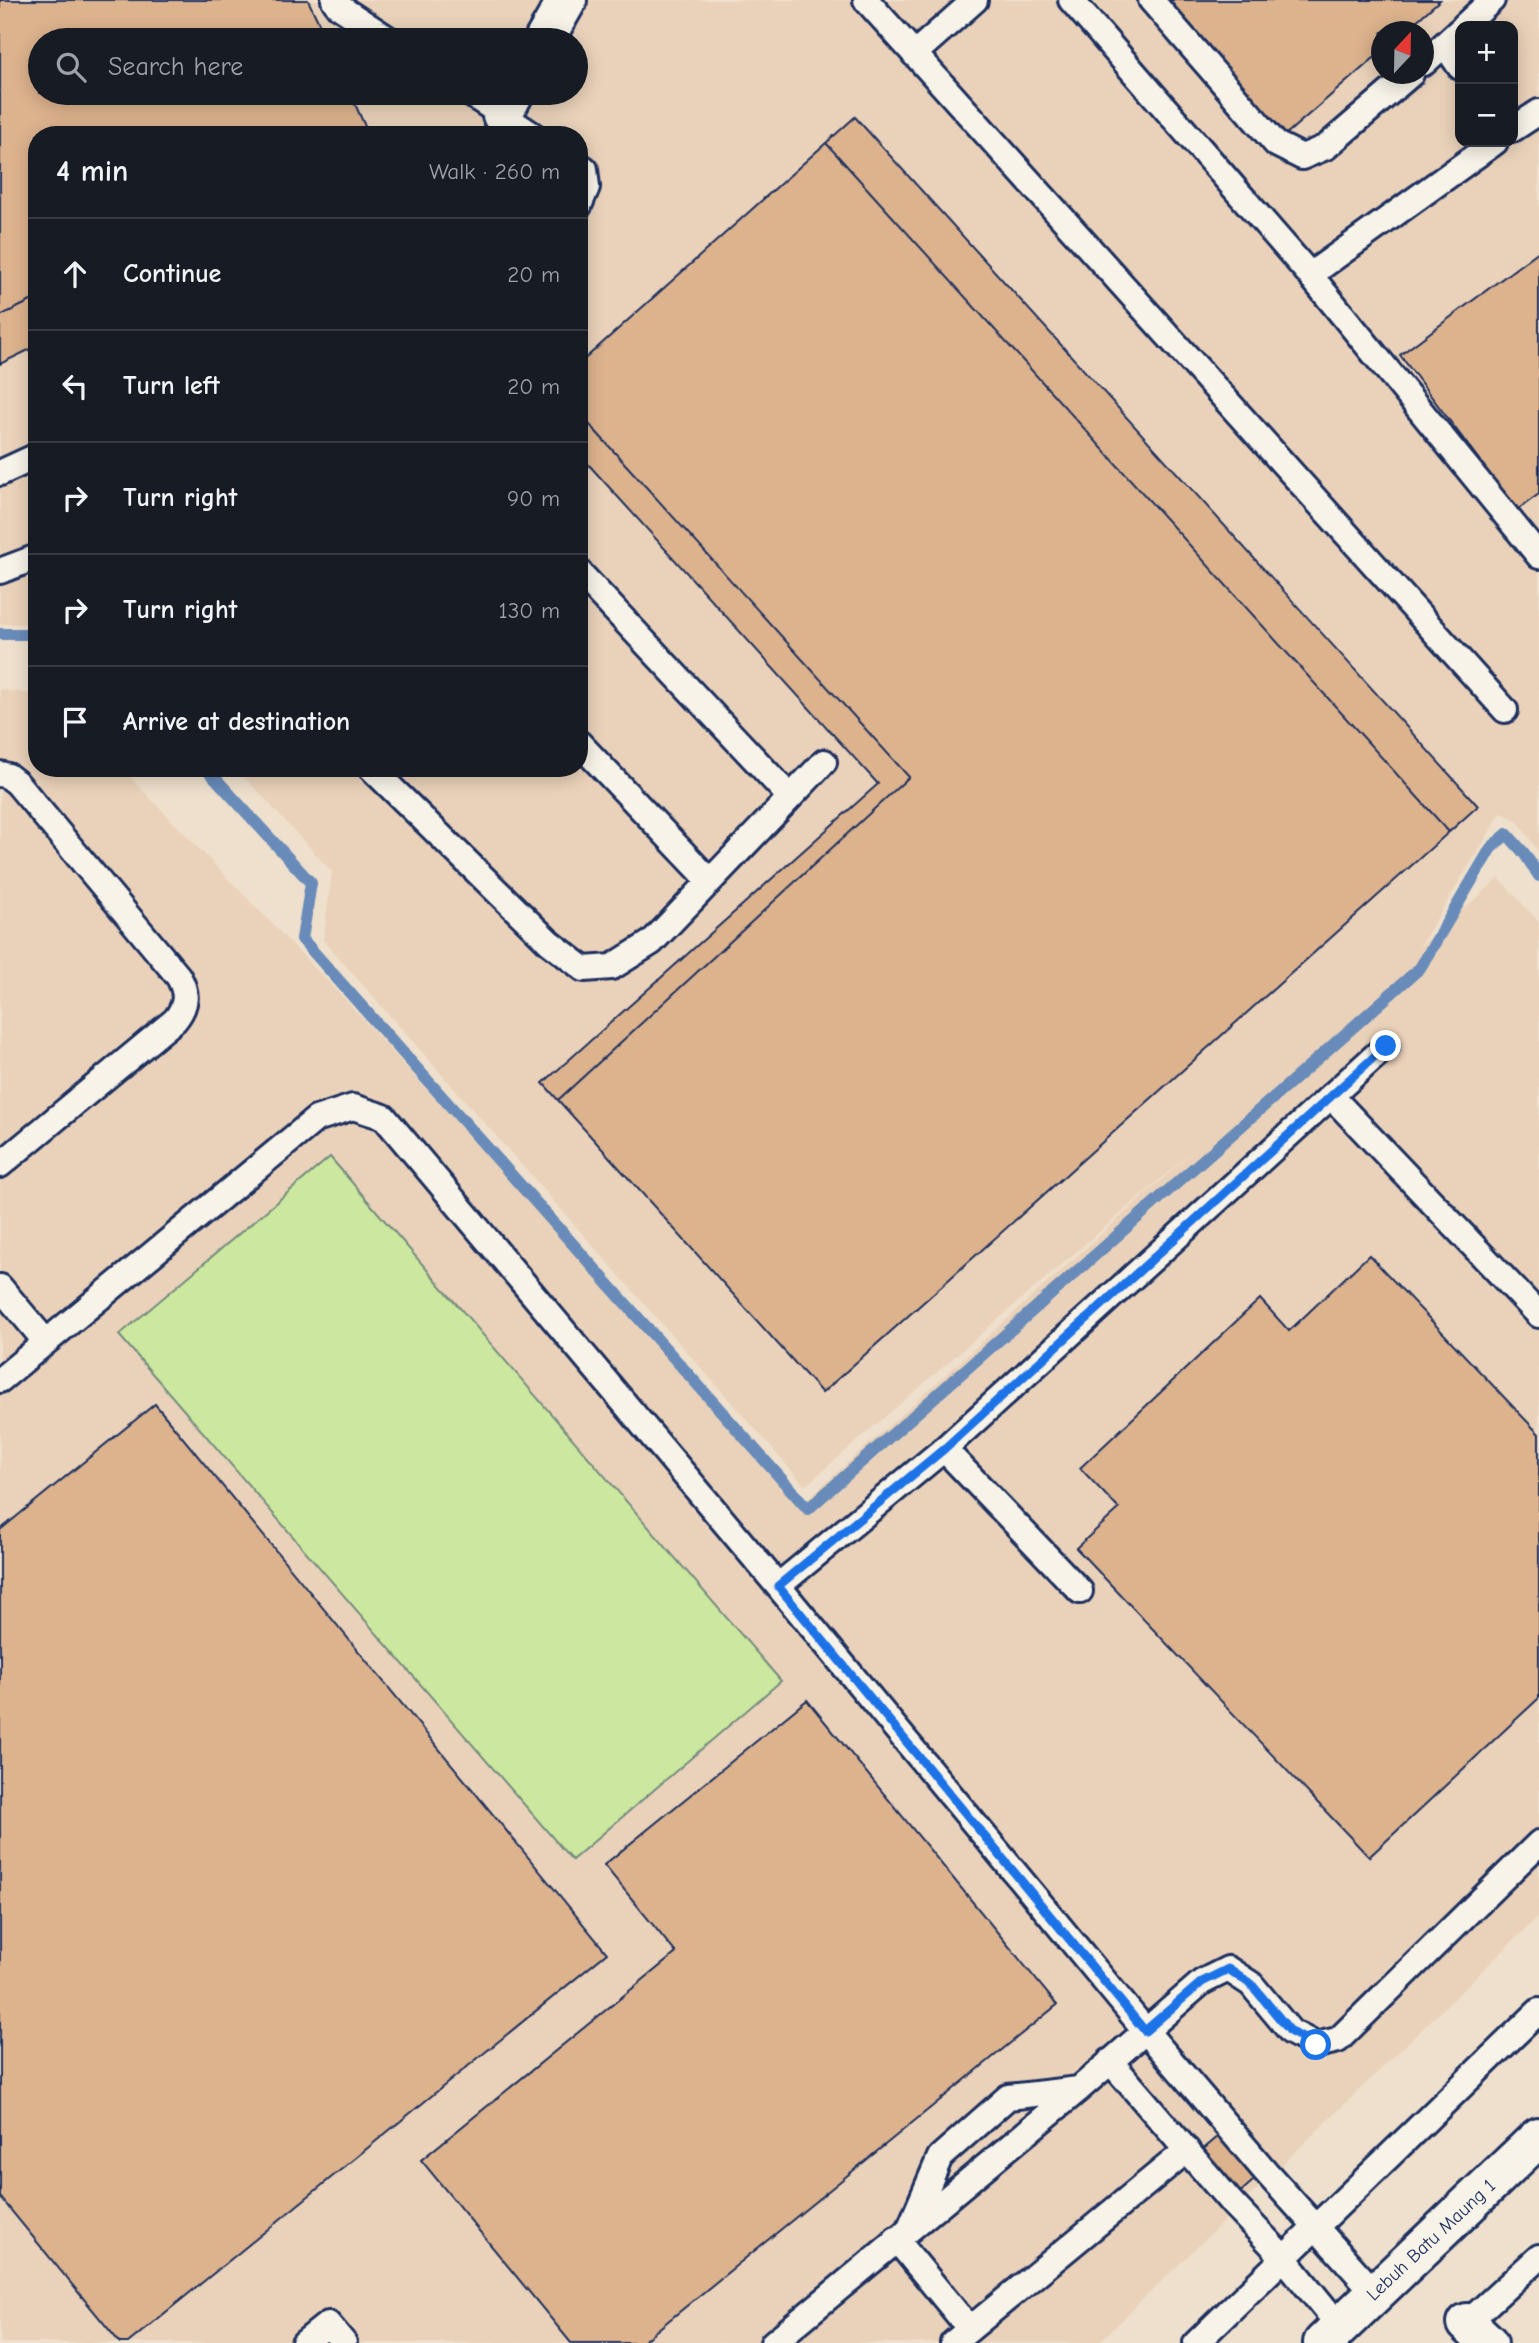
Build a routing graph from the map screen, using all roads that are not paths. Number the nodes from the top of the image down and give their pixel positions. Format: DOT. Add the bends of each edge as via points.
graph roads {
  1 [pos="334,0"];
  2 [pos="567,0"];
  3 [pos="866,0"];
  4 [pos="975,0"];
  5 [pos="1071,0"];
  6 [pos="1151,0"];
  7 [pos="1492,0"];
  8 [pos="1469,21"];
  9 [pos="372,28"];
  10 [pos="551,28"];
  11 [pos="1452,37"];
  12 [pos="1434,53"];
  13 [pos="914,54"];
  14 [pos="1399,84"];
  15 [pos="488,105"];
  16 [pos="1539,112"];
  17 [pos="510,119"];
  18 [pos="1518,126"];
  19 [pos="1488,147"];
  20 [pos="1310,275"];
  21 [pos="28,460"];
  22 [pos="0,473"];
  23 [pos="1539,556"];
  24 [pos="28,560"];
  25 [pos="0,571"];
  26 [pos="588,582"];
  27 [pos="1505,710"];
  28 [pos="588,752"];
  29 [pos="824,762"];
  30 [pos="0,774"];
  31 [pos="380,777"];
  32 [pos="790,797"];
  33 [pos="710,881"];
  34 [pos="1386,1046"];
  35 [pos="1331,1096"];
  36 [pos="0,1165"];
  37 [pos="0,1287"];
  38 [pos="1539,1315"];
  39 [pos="46,1342"];
  40 [pos="0,1380"];
  41 [pos="944,1449"];
  42 [pos="778,1586"];
  43 [pos="1080,1591"];
  44 [pos="1539,1843"];
  45 [pos="1539,2011"];
  46 [pos="1145,2031"];
  47 [pos="1110,2061"];
  48 [pos="1079,2089"];
  49 [pos="1539,2137"];
  50 [pos="1187,2150"];
  51 [pos="1316,2227"];
  52 [pos="903,2234"];
  53 [pos="1539,2257"];
  54 [pos="1284,2258"];
  55 [pos="1375,2293"];
  56 [pos="1477,2333"];
  57 [pos="1331,2335"];
  58 [pos="961,2336"];
  59 [pos="304,2343"];
  60 [pos="344,2343"];
  61 [pos="773,2343"];
  62 [pos="1196,2343"];
  1 -- 9 [label="lane"];
  2 -- 10 [label="street"];
  3 -- 13 [label="lane"];
  4 -- 13 [label="lane"];
  5 -- 20 [label="lane"];
  6 -- 14 [label="lane" via="1276,144 1302,157 1326,147"];
  7 -- 8 [label="lane"];
  11 -- 12 [label="lane"];
  13 -- 27 [label="lane"];
  15 -- 17 [label="lane"];
  16 -- 18 [label="lane"];
  19 -- 20 [label="lane"];
  20 -- 23 [label="lane"];
  21 -- 22 [label="lane"];
  24 -- 25 [label="lane"];
  26 -- 32 [label="lane"];
  28 -- 33 [label="lane"];
  29 -- 32 [label="lane"];
  30 -- 36 [label="lane" via="17,783 178,976 186,999 175,1020"];
  31 -- 33 [label="lane" via="549,942 584,969 612,967 652,942"];
  32 -- 33 [label="lane"];
  34 -- 35 [label="lane"];
  35 -- 38 [label="lane"];
  35 -- 41 [label="lane"];
  37 -- 39 [label="lane"];
  39 -- 40 [label="lane"];
  39 -- 42 [label="lane" via="316,1119 353,1107 384,1117"];
  41 -- 42 [label="lane"];
  41 -- 43 [label="lane"];
  42 -- 46 [label="lane"];
  44 -- 46 [label="lane" via="1338,2040 1316,2045 1291,2032 1251,1984 1228,1969 1202,1982"];
  45 -- 51 [label="lane"];
  46 -- 47 [label="lane"];
  46 -- 51 [label="lane"];
  47 -- 48 [label="lane"];
  47 -- 50 [label="lane"];
  48 -- 52 [label="lane"];
  48 -- 52 [label="lane" via="1008,2097 940,2157"];
  49 -- 55 [label="street, Lebuh Batu Maung 1"];
  50 -- 54 [label="lane"];
  50 -- 58 [label="lane"];
  51 -- 54 [label="lane"];
  51 -- 55 [label="lane"];
  52 -- 58 [label="lane"];
  52 -- 61 [label="lane"];
  53 -- 56 [label="lane"];
  54 -- 57 [label="lane"];
  54 -- 62 [label="lane"];
  55 -- 57 [label="street, Lebuh Batu Maung 1"];
  59 -- 60 [label="lane" via="328,2324"];
}
